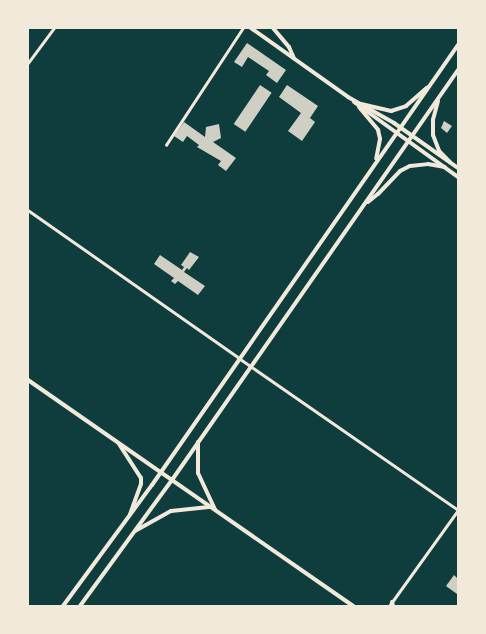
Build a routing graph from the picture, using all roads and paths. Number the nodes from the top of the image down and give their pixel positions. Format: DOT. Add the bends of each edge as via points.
graph roads {
  1 [pos="54,28"];
  2 [pos="242,28"];
  3 [pos="250,28"];
  4 [pos="273,28"];
  5 [pos="458,45"];
  6 [pos="294,58"];
  7 [pos="28,63"];
  8 [pos="458,70"];
  9 [pos="430,85"];
  10 [pos="440,96"];
  11 [pos="360,105"];
  12 [pos="400,128"];
  13 [pos="396,134"];
  14 [pos="412,136"];
  15 [pos="408,142"];
  16 [pos="166,145"];
  17 [pos="450,162"];
  18 [pos="374,166"];
  19 [pos="445,168"];
  20 [pos="458,168"];
  21 [pos="458,177"];
  22 [pos="364,205"];
  23 [pos="28,210"];
  24 [pos="240,359"];
  25 [pos="251,366"];
  26 [pos="28,380"];
  27 [pos="118,442"];
  28 [pos="198,442"];
  29 [pos="161,472"];
  30 [pos="172,480"];
  31 [pos="209,507"];
  32 [pos="458,510"];
  33 [pos="216,511"];
  34 [pos="128,518"];
  35 [pos="135,531"];
  36 [pos="341,598"];
  37 [pos="393,604"];
  38 [pos="63,606"];
  39 [pos="80,606"];
  40 [pos="345,606"];
  41 [pos="353,606"];
  42 [pos="389,606"];
  1 -- 7 [label="street"];
  2 -- 16 [label="street"];
  3 -- 6 [label="main road"];
  4 -- 6 [label="main road"];
  5 -- 9 [label="main road"];
  6 -- 11 [label="main road"];
  8 -- 10 [label="main road"];
  9 -- 11 [label="main road" via="400,109 391,111"];
  9 -- 12 [label="main road"];
  10 -- 14 [label="main road"];
  10 -- 17 [label="main road" via="433,120 433,135 439,150"];
  11 -- 12 [label="main road"];
  11 -- 13 [label="main road"];
  11 -- 18 [label="main road" via="378,130 380,139"];
  12 -- 13 [label="main road"];
  12 -- 14 [label="main road"];
  13 -- 15 [label="main road"];
  13 -- 18 [label="main road"];
  14 -- 15 [label="main road"];
  14 -- 17 [label="main road"];
  15 -- 19 [label="main road"];
  15 -- 22 [label="main road"];
  17 -- 20 [label="main road"];
  18 -- 24 [label="main road"];
  19 -- 21 [label="main road"];
  19 -- 22 [label="main road" via="428,164 410,166 400,171"];
  22 -- 25 [label="main road"];
  23 -- 24 [label="street"];
  24 -- 25 [label="street"];
  24 -- 29 [label="main road"];
  25 -- 28 [label="main road"];
  25 -- 32 [label="street"];
  26 -- 27 [label="main road"];
  27 -- 29 [label="main road"];
  27 -- 34 [label="main road" via="141,484"];
  28 -- 30 [label="main road"];
  28 -- 33 [label="main road" via="198,473"];
  29 -- 30 [label="main road"];
  29 -- 34 [label="main road"];
  30 -- 31 [label="main road"];
  30 -- 35 [label="main road"];
  31 -- 33 [label="main road"];
  31 -- 35 [label="main road" via="171,511"];
  32 -- 37 [label="street"];
  33 -- 36 [label="main road"];
  34 -- 38 [label="main road"];
  35 -- 39 [label="main road"];
  36 -- 40 [label="main road"];
  36 -- 41 [label="main road"];
  37 -- 42 [label="street"];
}
